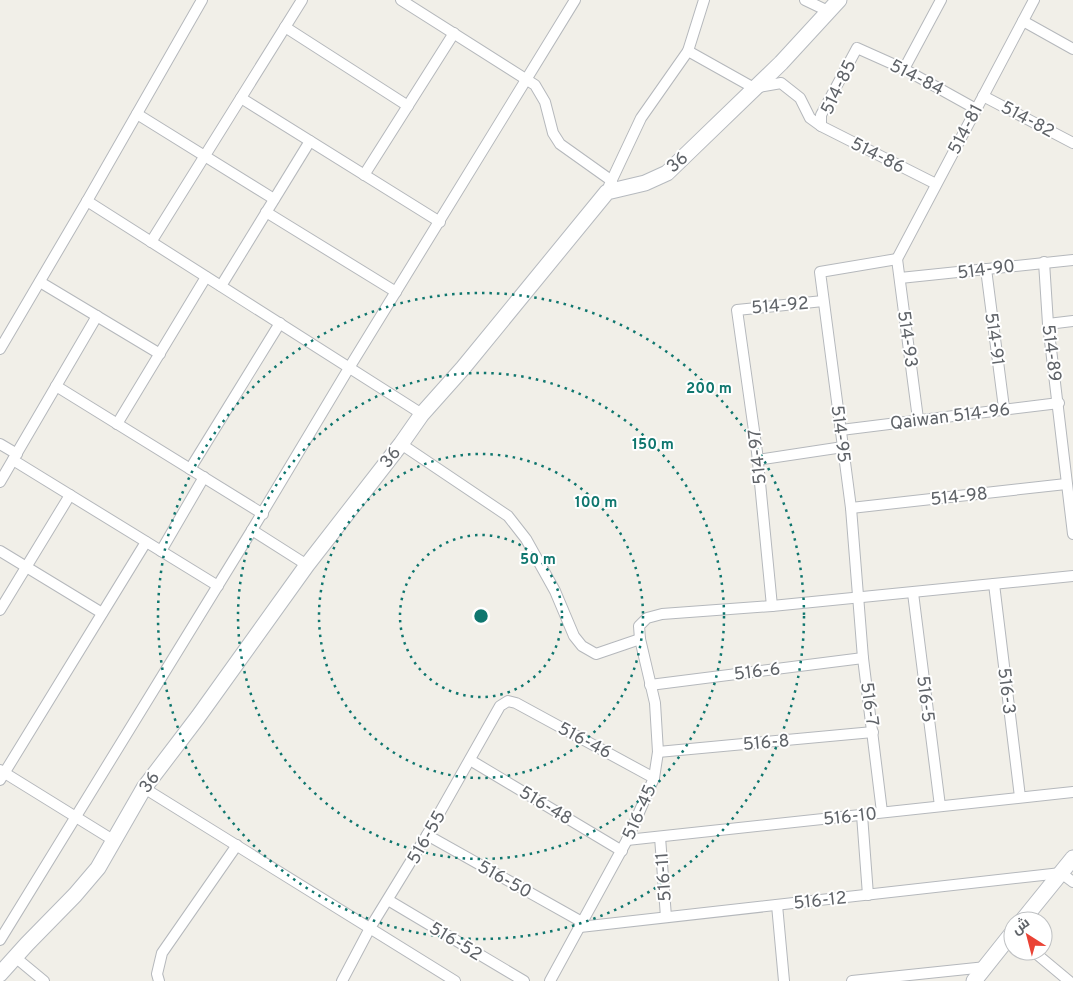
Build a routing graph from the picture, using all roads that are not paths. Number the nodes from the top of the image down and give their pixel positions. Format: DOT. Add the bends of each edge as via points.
graph roads {
  1 [pos="202,0"];
  2 [pos="302,0"];
  3 [pos="401,0"];
  4 [pos="575,0"];
  5 [pos="704,0"];
  6 [pos="805,0"];
  7 [pos="941,0"];
  8 [pos="1034,0"];
  9 [pos="833,6"];
  10 [pos="1022,21"];
  11 [pos="285,27"];
  12 [pos="454,33"];
  13 [pos="857,48"];
  14 [pos="1073,49"];
  15 [pos="688,51"];
  16 [pos="904,69"];
  17 [pos="527,80"];
  18 [pos="754,88"];
  19 [pos="983,96"];
  20 [pos="241,98"];
  21 [pos="408,106"];
  22 [pos="976,109"];
  23 [pos="137,114"];
  24 [pos="821,126"];
  25 [pos="310,141"];
  26 [pos="1073,143"];
  27 [pos="205,156"];
  28 [pos="364,175"];
  29 [pos="936,184"];
  30 [pos="609,187"];
  31 [pos="274,199"];
  32 [pos="87,201"];
  33 [pos="266,212"];
  34 [pos="440,222"];
  35 [pos="151,242"];
  36 [pos="897,259"];
  37 [pos="1073,260"];
  38 [pos="1044,262"];
  39 [pos="986,269"];
  40 [pos="206,277"];
  41 [pos="900,278"];
  42 [pos="40,282"];
  43 [pos="221,286"];
  44 [pos="396,292"];
  45 [pos="823,301"];
  46 [pos="738,310"];
  47 [pos="97,316"];
  48 [pos="1073,321"];
  49 [pos="280,324"];
  50 [pos="1048,324"];
  51 [pos="0,349"];
  52 [pos="160,354"];
  53 [pos="349,368"];
  54 [pos="56,386"];
  55 [pos="1059,403"];
  56 [pos="1004,408"];
  57 [pos="422,414"];
  58 [pos="918,419"];
  59 [pos="117,424"];
  60 [pos="841,430"];
  61 [pos="0,444"];
  62 [pos="401,444"];
  63 [pos="843,447"];
  64 [pos="15,457"];
  65 [pos="757,460"];
  66 [pos="190,469"];
  67 [pos="204,477"];
  68 [pos="0,482"];
  69 [pos="1066,484"];
  70 [pos="70,495"];
  71 [pos="851,508"];
  72 [pos="262,514"];
  73 [pos="252,530"];
  74 [pos="1073,534"];
  75 [pos="146,542"];
  76 [pos="0,551"];
  77 [pos="161,551"];
  78 [pos="307,565"];
  79 [pos="26,567"];
  80 [pos="1073,576"];
  81 [pos="994,584"];
  82 [pos="218,586"];
  83 [pos="913,593"];
  84 [pos="858,596"];
  85 [pos="772,606"];
  86 [pos="0,610"];
  87 [pos="102,613"];
  88 [pos="640,639"];
  89 [pos="863,658"];
  90 [pos="650,684"];
  91 [pos="516,703"];
  92 [pos="874,732"];
  93 [pos="658,752"];
  94 [pos="470,760"];
  95 [pos="1,774"];
  96 [pos="654,778"];
  97 [pos="144,788"];
  98 [pos="1073,792"];
  99 [pos="1020,797"];
  100 [pos="940,806"];
  101 [pos="882,812"];
  102 [pos="862,815"];
  103 [pos="76,817"];
  104 [pos="428,835"];
  105 [pos="660,837"];
  106 [pos="113,840"];
  107 [pos="627,840"];
  108 [pos="237,845"];
  109 [pos="622,851"];
  110 [pos="1073,858"];
  111 [pos="1067,878"];
  112 [pos="868,895"];
  113 [pos="388,900"];
  114 [pos="777,905"];
  115 [pos="1032,911"];
  116 [pos="666,917"];
  117 [pos="581,925"];
  118 [pos="370,928"];
  119 [pos="0,940"];
  120 [pos="1003,945"];
  121 [pos="15,957"];
  122 [pos="1045,961"];
  123 [pos="986,966"];
  124 [pos="440,971"];
  125 [pos="0,974"];
  126 [pos="883,979"];
  127 [pos="44,981"];
  128 [pos="159,981"];
  129 [pos="342,981"];
  130 [pos="436,981"];
  131 [pos="455,981"];
  132 [pos="524,981"];
  133 [pos="550,981"];
  134 [pos="784,981"];
  135 [pos="852,981"];
  136 [pos="974,981"];
  137 [pos="1069,981"];
  1 -- 23 [label="street"];
  2 -- 11 [label="street"];
  3 -- 12 [label="street"];
  4 -- 17 [label="street"];
  5 -- 15 [label="street"];
  6 -- 9 [label="street"];
  7 -- 16 [label="street"];
  8 -- 10 [label="street, 514-81"];
  9 -- 18 [label="street, 36"];
  10 -- 14 [label="street"];
  10 -- 19 [label="street, 514-81"];
  11 -- 20 [label="street"];
  11 -- 21 [label="street"];
  12 -- 17 [label="street"];
  12 -- 21 [label="street"];
  13 -- 16 [label="street, 514-84"];
  13 -- 24 [label="street, 514-85" via="821,115"];
  15 -- 18 [label="street"];
  15 -- 30 [label="street" via="641,118"];
  16 -- 22 [label="street, 514-84"];
  17 -- 30 [label="street" via="535,85 546,102 553,133 560,144"];
  17 -- 34 [label="street"];
  18 -- 24 [label="street" via="781,84 800,98 810,118"];
  18 -- 30 [label="street, 36" via="667,173 645,183"];
  19 -- 22 [label="street, 514-81"];
  19 -- 26 [label="street, 514-82"];
  20 -- 25 [label="street"];
  20 -- 27 [label="street"];
  21 -- 28 [label="street"];
  22 -- 29 [label="street, 514-81"];
  23 -- 27 [label="street"];
  23 -- 32 [label="street"];
  24 -- 29 [label="street, 514-86"];
  25 -- 28 [label="street"];
  25 -- 31 [label="street"];
  27 -- 31 [label="street"];
  27 -- 35 [label="street"];
  28 -- 34 [label="street"];
  29 -- 36 [label="street, 514-81"];
  30 -- 57 [label="street, 36"];
  31 -- 33 [label="street"];
  32 -- 35 [label="street"];
  32 -- 42 [label="street"];
  33 -- 43 [label="street"];
  33 -- 44 [label="street"];
  34 -- 44 [label="street"];
  35 -- 40 [label="street"];
  36 -- 41 [label="street, 514-93"];
  36 -- 45 [label="street, 514-95" via="820,272"];
  37 -- 38 [label="street, 514-90"];
  38 -- 39 [label="street, 514-90"];
  38 -- 50 [label="street, 514-89"];
  39 -- 41 [label="street, 514-90"];
  39 -- 56 [label="street, 514-91"];
  40 -- 43 [label="street"];
  40 -- 52 [label="street"];
  41 -- 58 [label="street, 514-93"];
  42 -- 47 [label="street"];
  42 -- 51 [label="street"];
  43 -- 49 [label="street"];
  44 -- 53 [label="street"];
  45 -- 46 [label="street, 514-92"];
  45 -- 60 [label="street, 514-95"];
  46 -- 65 [label="street, 514-97"];
  47 -- 52 [label="street"];
  47 -- 54 [label="street"];
  48 -- 50 [label="street"];
  49 -- 53 [label="street"];
  49 -- 66 [label="street"];
  50 -- 55 [label="street, 514-89"];
  52 -- 59 [label="street"];
  53 -- 57 [label="street"];
  53 -- 72 [label="street"];
  54 -- 59 [label="street"];
  54 -- 64 [label="street"];
  55 -- 56 [label="street, Qaiwan 514-96"];
  55 -- 69 [label="street, 514-89"];
  56 -- 58 [label="street, Qaiwan 514-96"];
  57 -- 62 [label="street, 36"];
  58 -- 60 [label="street, Qaiwan 514-96"];
  59 -- 66 [label="street"];
  60 -- 63 [label="street, 514-95"];
  61 -- 64 [label="street"];
  62 -- 78 [label="street, 36"];
  62 -- 88 [label="street" via="508,516 526,538 582,646 596,654"];
  63 -- 65 [label="street"];
  63 -- 71 [label="street, 514-95"];
  64 -- 68 [label="street"];
  64 -- 70 [label="street"];
  65 -- 85 [label="street, 514-97"];
  66 -- 67 [label="street"];
  67 -- 72 [label="street"];
  67 -- 77 [label="street"];
  69 -- 71 [label="street, 514-98"];
  69 -- 74 [label="street, 514-89"];
  70 -- 75 [label="street"];
  70 -- 79 [label="street"];
  71 -- 84 [label="street, 514-95"];
  72 -- 73 [label="street"];
  73 -- 78 [label="street"];
  73 -- 82 [label="street"];
  75 -- 77 [label="street"];
  75 -- 87 [label="street"];
  76 -- 79 [label="street"];
  77 -- 82 [label="street"];
  78 -- 97 [label="street, 36"];
  79 -- 86 [label="street"];
  79 -- 87 [label="street"];
  80 -- 81 [label="street"];
  81 -- 83 [label="street"];
  81 -- 99 [label="street, 516-3"];
  82 -- 103 [label="street"];
  83 -- 84 [label="street"];
  83 -- 100 [label="street, 516-5"];
  84 -- 85 [label="street"];
  84 -- 89 [label="street, 516-7"];
  85 -- 88 [label="street, 516-45" via="662,614 647,618 639,626"];
  87 -- 95 [label="street"];
  88 -- 90 [label="street, 516-45"];
  89 -- 90 [label="street, 516-6"];
  89 -- 92 [label="street, 516-7"];
  90 -- 93 [label="street, 516-45" via="655,703"];
  91 -- 94 [label="street, 516-55" via="508,701 500,706"];
  91 -- 96 [label="street, 516-46"];
  92 -- 93 [label="street, 516-8"];
  92 -- 101 [label="street, 516-7"];
  93 -- 96 [label="street, 516-45"];
  94 -- 104 [label="street, 516-55"];
  94 -- 109 [label="street, 516-48"];
  95 -- 103 [label="street"];
  96 -- 107 [label="street, 516-45"];
  97 -- 106 [label="street, 36"];
  97 -- 108 [label="street"];
  98 -- 99 [label="street, 516-10"];
  99 -- 100 [label="street, 516-10"];
  100 -- 101 [label="street, 516-10"];
  101 -- 102 [label="street, 516-10"];
  102 -- 105 [label="street, 516-10"];
  102 -- 112 [label="street"];
  103 -- 106 [label="street"];
  103 -- 119 [label="street"];
  104 -- 113 [label="street, 516-55"];
  104 -- 117 [label="street, 516-50"];
  105 -- 107 [label="street, 516-10"];
  105 -- 116 [label="street, 516-11"];
  106 -- 121 [label="street, 36" via="98,868"];
  107 -- 109 [label="street, 516-45"];
  108 -- 118 [label="street"];
  108 -- 128 [label="street" via="162,953 157,974"];
  109 -- 117 [label="street, 516-45"];
  110 -- 111 [label="street"];
  111 -- 112 [label="street, 516-12"];
  111 -- 115 [label="street"];
  112 -- 114 [label="street, 516-12"];
  113 -- 118 [label="street, 516-55"];
  113 -- 132 [label="street, 516-52"];
  114 -- 116 [label="street, 516-12"];
  114 -- 134 [label="street"];
  116 -- 117 [label="street, 516-12"];
  117 -- 133 [label="street, 516-45"];
  118 -- 124 [label="street"];
  118 -- 129 [label="street, 516-55"];
  120 -- 123 [label="street"];
  121 -- 125 [label="street, 36"];
  121 -- 127 [label="street"];
  122 -- 137 [label="street"];
  123 -- 126 [label="street"];
  123 -- 136 [label="street"];
  124 -- 130 [label="street"];
  124 -- 131 [label="street"];
  126 -- 135 [label="street"];
}
